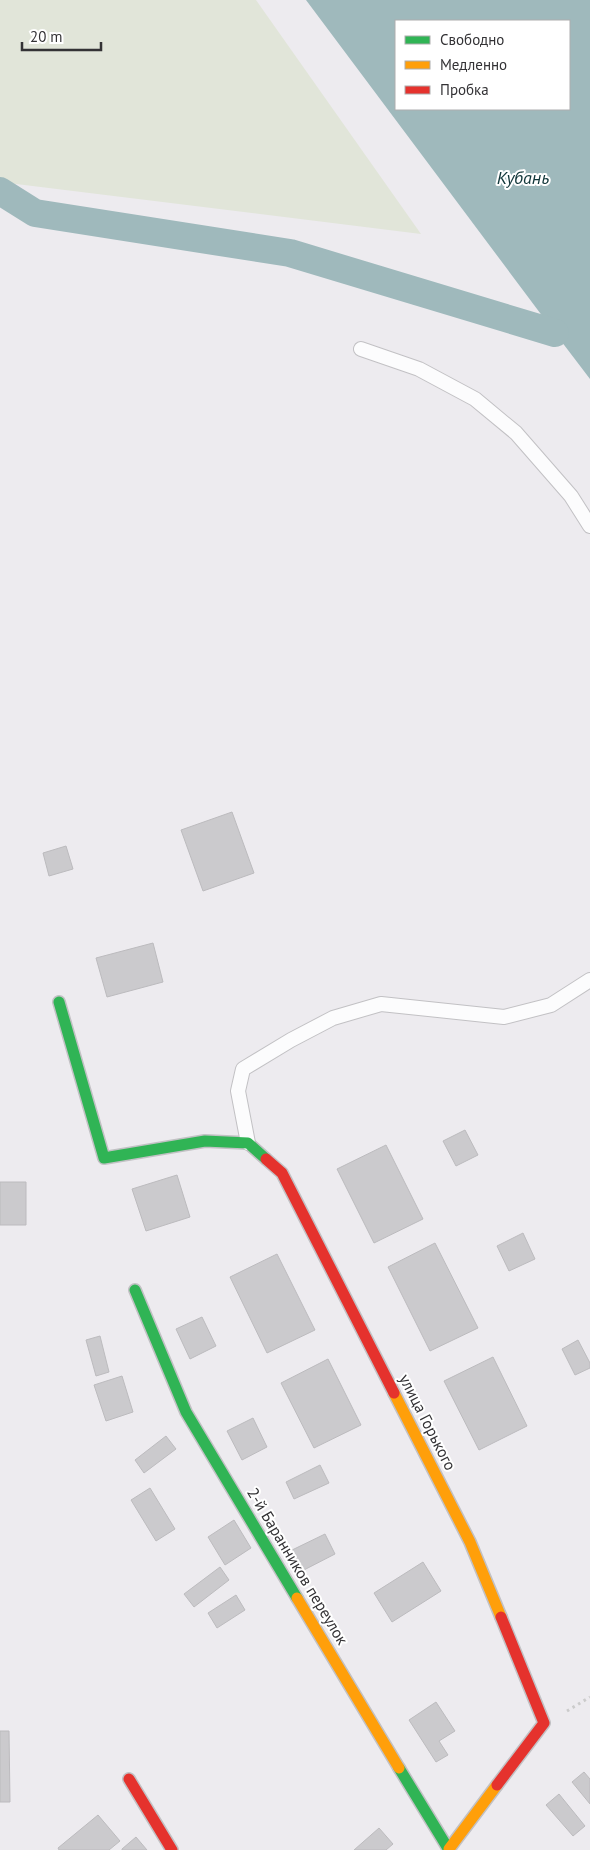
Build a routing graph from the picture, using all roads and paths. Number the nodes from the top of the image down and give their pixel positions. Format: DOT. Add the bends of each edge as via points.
graph roads {
  1 [pos="361,348"];
  2 [pos="590,526"];
  3 [pos="590,980"];
  4 [pos="59,1002"];
  5 [pos="248,1143"];
  6 [pos="135,1290"];
  7 [pos="129,1779"];
  8 [pos="172,1850"];
  9 [pos="449,1850"];
  1 -- 2 [label="lane" via="419,369 475,399 516,433 571,496"];
  3 -- 5 [label="lane" via="551,1005 504,1017 381,1004 333,1018 243,1070 238,1091"];
  4 -- 5 [label="street" via="104,1158 206,1141"];
  5 -- 9 [label="street, улица Горького" via="282,1173 343,1289 470,1542 544,1723"];
  6 -- 9 [label="street, 2-й Баранников переулок" via="186,1412"];
  7 -- 8 [label="street"];
}
